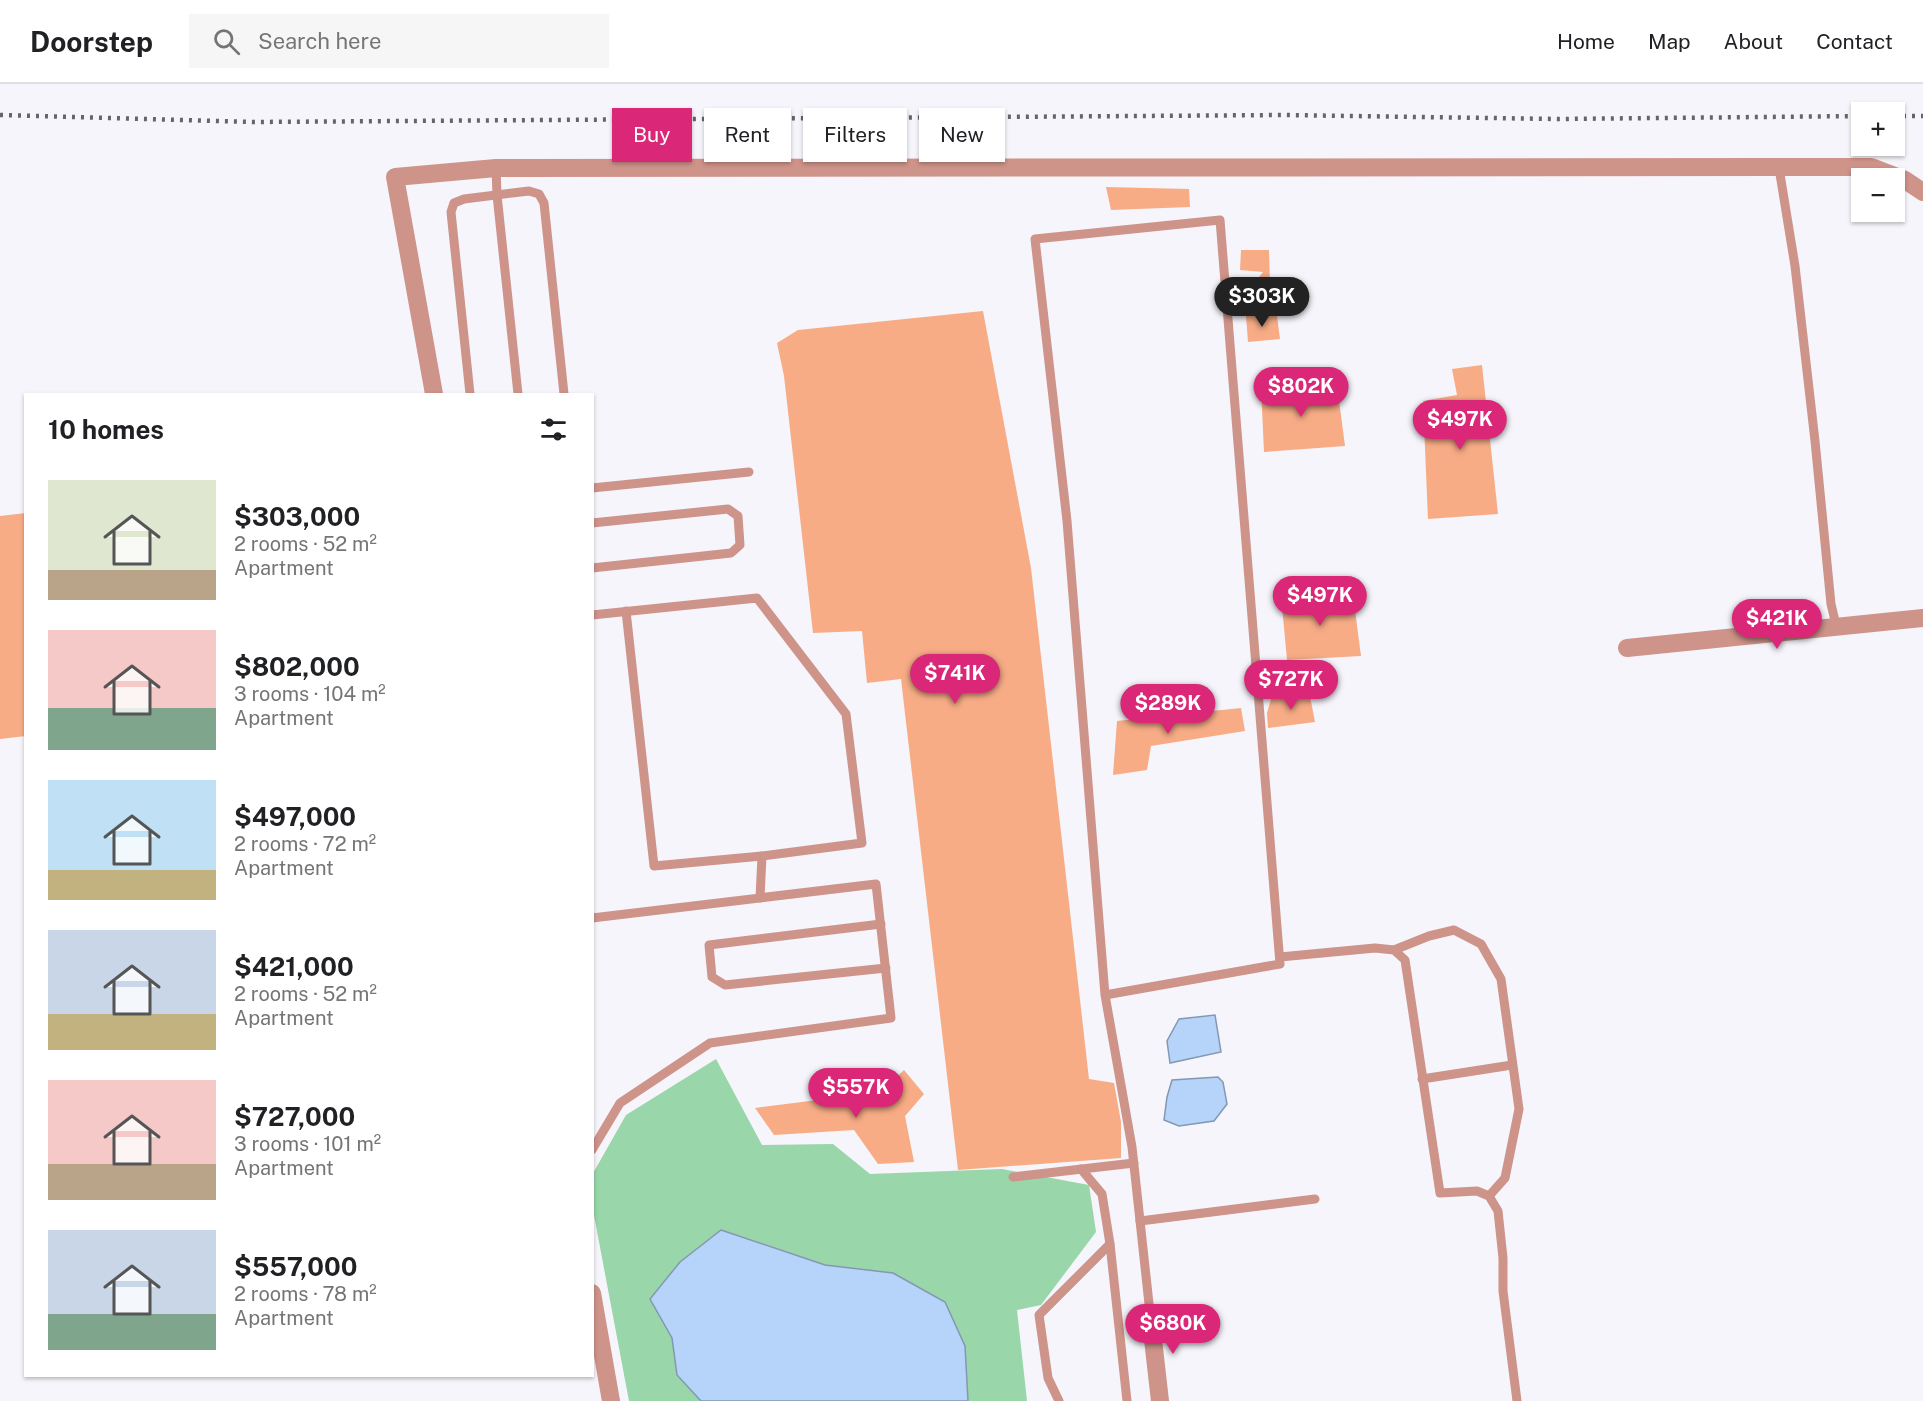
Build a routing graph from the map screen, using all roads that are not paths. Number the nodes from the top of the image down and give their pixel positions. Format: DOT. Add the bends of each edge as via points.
graph roads {
  1 [pos="496,168"];
  2 [pos="1779,168"];
  3 [pos="1923,192"];
  4 [pos="497,195"];
  5 [pos="434,393"];
  6 [pos="470,393"];
  7 [pos="518,393"];
  8 [pos="564,393"];
  9 [pos="749,472"];
  10 [pos="594,488"];
  11 [pos="594,524"];
  12 [pos="594,568"];
  13 [pos="626,611"];
  14 [pos="594,615"];
  15 [pos="1923,618"];
  16 [pos="1842,627"];
  17 [pos="1627,648"];
  18 [pos="762,856"];
  19 [pos="760,898"];
  20 [pos="594,918"];
  21 [pos="881,924"];
  22 [pos="1394,950"];
  23 [pos="1280,957"];
  24 [pos="886,968"];
  25 [pos="1105,995"];
  26 [pos="1512,1065"];
  27 [pos="1422,1078"];
  28 [pos="594,1147"];
  29 [pos="1134,1162"];
  30 [pos="1081,1169"];
  31 [pos="1013,1178"];
  32 [pos="1489,1196"];
  33 [pos="1315,1199"];
  34 [pos="1140,1221"];
  35 [pos="1110,1244"];
  36 [pos="594,1304"];
  37 [pos="1150,1313"];
  38 [pos="611,1401"];
  39 [pos="1059,1401"];
  40 [pos="1127,1401"];
  41 [pos="1160,1401"];
  42 [pos="1517,1401"];
  1 -- 2 [label="street"];
  1 -- 4 [label="lane"];
  1 -- 5 [label="street" via="395,177"];
  2 -- 3 [label="street" via="1871,167 1905,180"];
  2 -- 16 [label="lane" via="1795,266 1833,620"];
  4 -- 6 [label="lane" via="464,199 454,203 451,212"];
  4 -- 7 [label="lane"];
  4 -- 8 [label="lane" via="529,191 539,194 544,203"];
  9 -- 10 [label="lane"];
  11 -- 12 [label="lane" via="728,508 738,516 740,545 731,553"];
  13 -- 14 [label="lane"];
  13 -- 18 [label="lane" via="654,866"];
  13 -- 18 [label="lane" via="757,598 846,714 862,843"];
  15 -- 16 [label="street"];
  16 -- 17 [label="street"];
  18 -- 19 [label="lane"];
  19 -- 20 [label="lane"];
  19 -- 21 [label="lane" via="876,884"];
  21 -- 24 [label="lane"];
  21 -- 24 [label="lane" via="709,945 712,977 725,985"];
  22 -- 23 [label="lane" via="1375,948"];
  22 -- 26 [label="lane" via="1454,930 1481,944 1501,979"];
  22 -- 27 [label="lane" via="1405,960"];
  23 -- 25 [label="lane" via="1280,964"];
  23 -- 25 [label="lane" via="1220,220 1035,239 1067,521"];
  24 -- 28 [label="lane" via="891,1018 710,1043 620,1103"];
  25 -- 29 [label="lane"];
  26 -- 27 [label="lane"];
  26 -- 32 [label="lane" via="1519,1109 1505,1178"];
  27 -- 32 [label="lane" via="1440,1193 1477,1191"];
  29 -- 30 [label="lane"];
  29 -- 34 [label="lane"];
  30 -- 31 [label="lane"];
  30 -- 35 [label="lane" via="1102,1194"];
  32 -- 42 [label="lane" via="1498,1211"];
  33 -- 34 [label="lane"];
  34 -- 37 [label="lane"];
  35 -- 39 [label="lane" via="1039,1315 1048,1378"];
  35 -- 40 [label="lane"];
  36 -- 38 [label="street"];
  37 -- 41 [label="street"];
}
